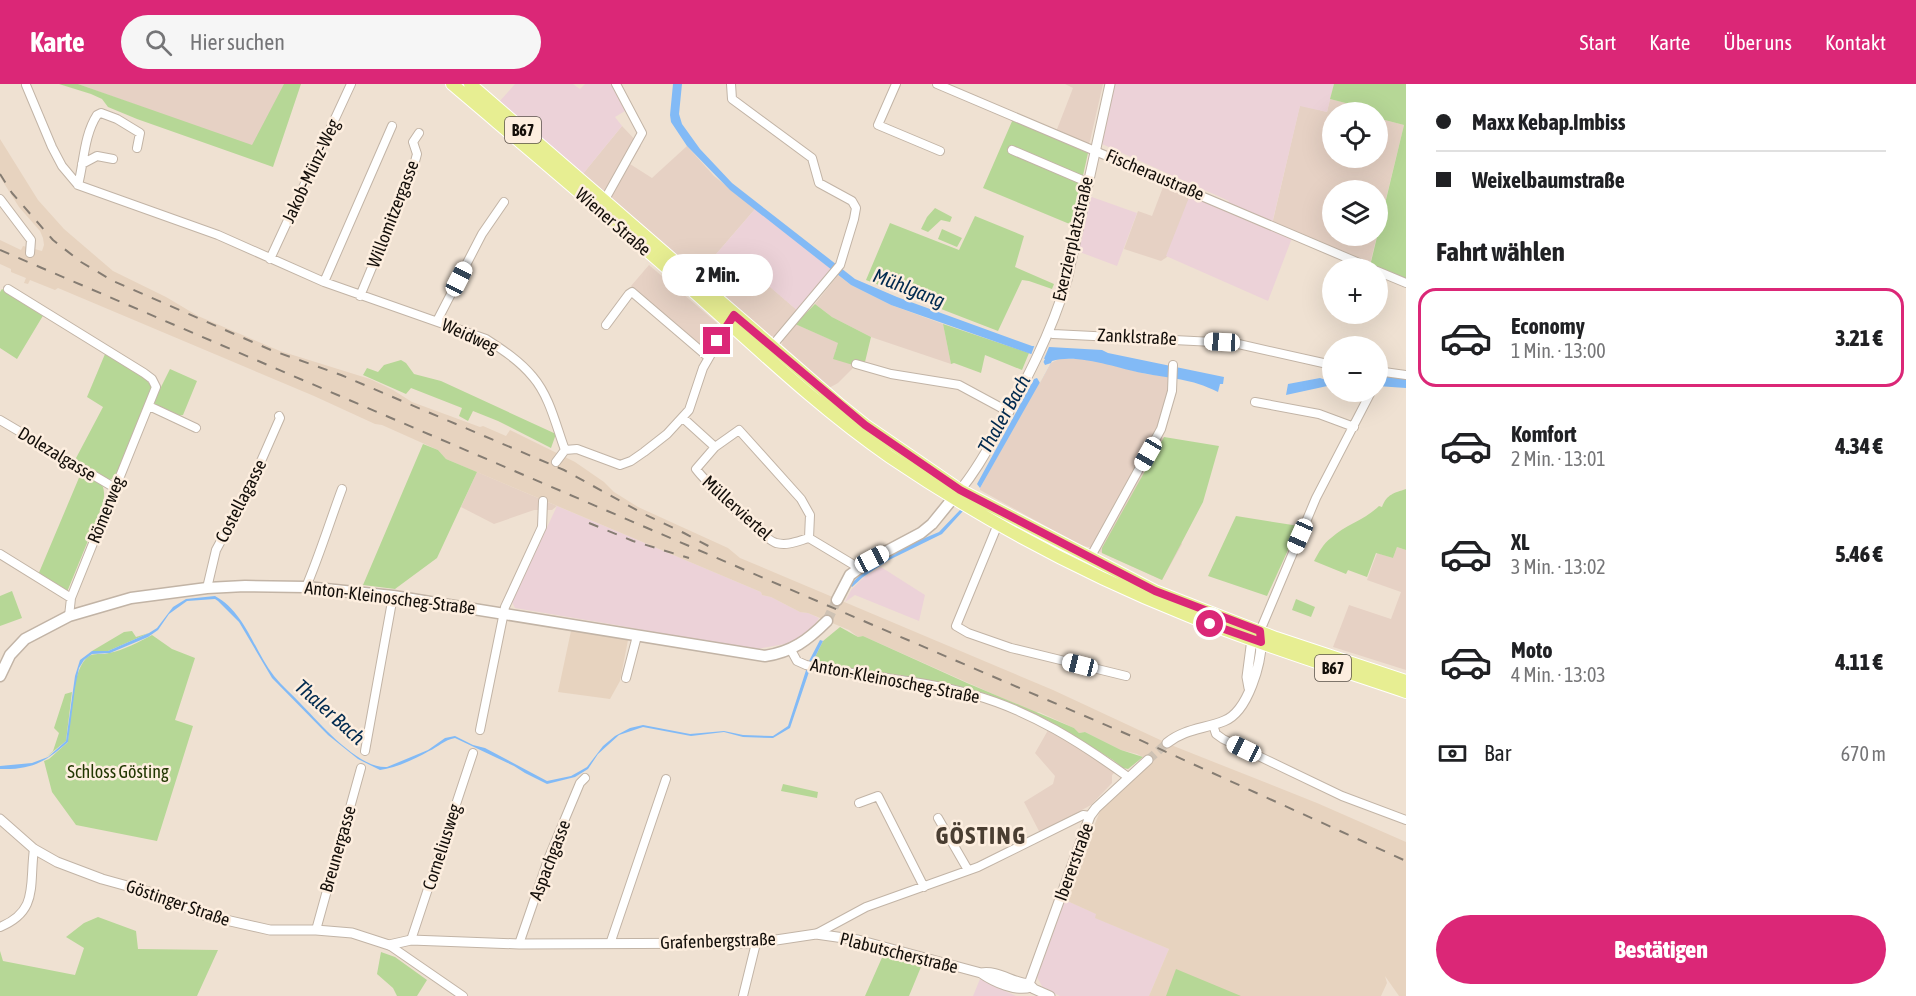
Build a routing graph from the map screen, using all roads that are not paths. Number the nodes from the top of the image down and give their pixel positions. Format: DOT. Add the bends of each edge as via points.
graph roads {
  1 [pos="351,84"];
  2 [pos="452,84"];
  3 [pos="470,84"];
  4 [pos="616,84"];
  5 [pos="731,84"];
  6 [pos="896,84"];
  7 [pos="937,84"];
  8 [pos="1110,84"];
  9 [pos="26,85"];
  10 [pos="392,126"];
  11 [pos="418,133"];
  12 [pos="137,148"];
  13 [pos="1012,150"];
  14 [pos="1094,150"];
  15 [pos="940,151"];
  16 [pos="113,159"];
  17 [pos="82,164"];
  18 [pos="1087,182"];
  19 [pos="78,185"];
  20 [pos="0,199"];
  21 [pos="604,201"];
  22 [pos="504,202"];
  23 [pos="30,253"];
  24 [pos="1348,258"];
  25 [pos="270,259"];
  26 [pos="1388,276"];
  27 [pos="324,282"];
  28 [pos="1406,283"];
  29 [pos="8,289"];
  30 [pos="360,296"];
  31 [pos="731,319"];
  32 [pos="437,321"];
  33 [pos="606,325"];
  34 [pos="1048,332"];
  35 [pos="772,346"];
  36 [pos="708,357"];
  37 [pos="1322,362"];
  38 [pos="856,364"];
  39 [pos="1173,365"];
  40 [pos="1388,372"];
  41 [pos="1406,375"];
  42 [pos="1255,402"];
  43 [pos="1366,402"];
  44 [pos="149,406"];
  45 [pos="1009,412"];
  46 [pos="279,416"];
  47 [pos="683,418"];
  48 [pos="0,420"];
  49 [pos="1354,427"];
  50 [pos="196,428"];
  51 [pos="715,447"];
  52 [pos="566,450"];
  53 [pos="556,462"];
  54 [pos="115,488"];
  55 [pos="342,489"];
  56 [pos="957,494"];
  57 [pos="543,501"];
  58 [pos="998,524"];
  59 [pos="809,538"];
  60 [pos="0,554"];
  61 [pos="1090,558"];
  62 [pos="859,568"];
  63 [pos="306,587"];
  64 [pos="207,588"];
  65 [pos="393,596"];
  66 [pos="71,598"];
  67 [pos="837,600"];
  68 [pos="504,614"];
  69 [pos="69,616"];
  70 [pos="827,621"];
  71 [pos="637,636"];
  72 [pos="1258,637"];
  73 [pos="795,648"];
  74 [pos="2,661"];
  75 [pos="0,676"];
  76 [pos="1126,676"];
  77 [pos="626,678"];
  78 [pos="1406,681"];
  79 [pos="1406,692"];
  80 [pos="1213,725"];
  81 [pos="480,730"];
  82 [pos="1167,743"];
  83 [pos="365,752"];
  84 [pos="473,753"];
  85 [pos="1148,760"];
  86 [pos="361,768"];
  87 [pos="1128,777"];
  88 [pos="585,778"];
  89 [pos="666,779"];
  90 [pos="859,803"];
  91 [pos="1090,816"];
  92 [pos="938,818"];
  93 [pos="0,819"];
  94 [pos="1406,820"];
  95 [pos="34,849"];
  96 [pos="968,870"];
  97 [pos="924,887"];
  98 [pos="0,927"];
  99 [pos="316,930"];
  100 [pos="816,934"];
  101 [pos="411,940"];
  102 [pos="756,943"];
  103 [pos="519,944"];
  104 [pos="610,944"];
  105 [pos="389,945"];
  106 [pos="1030,986"];
  107 [pos="463,996"];
  108 [pos="743,996"];
  109 [pos="1050,996"];
  1 -- 25 [label="street, Jakob-Münz-Weg"];
  2 -- 31 [label="main road, Wiener Straße / B67"];
  3 -- 21 [label="main road, Wiener Straße / B67"];
  4 -- 21 [label="street" via="644,131"];
  5 -- 35 [label="street" via="732,99 812,158 819,183 847,197 856,208 840,265"];
  6 -- 15 [label="street" via="878,125"];
  7 -- 14 [label="street, Fischeraustraße"];
  8 -- 14 [label="street, Exerzierplatzstraße"];
  9 -- 19 [label="street" via="52,147"];
  10 -- 27 [label="street"];
  11 -- 30 [label="street, Willomitzergasse" via="413,142 417,154 413,169"];
  12 -- 17 [label="street" via="140,133 99,113"];
  13 -- 18 [label="street"];
  14 -- 18 [label="street, Exerzierplatzstraße"];
  14 -- 24 [label="street, Fischeraustraße"];
  16 -- 17 [label="street" via="97,156"];
  17 -- 19 [label="street"];
  18 -- 34 [label="street, Exerzierplatzstraße" via="1066,280"];
  19 -- 25 [label="street, Weidweg" via="218,235"];
  20 -- 23 [label="street" via="31,240"];
  21 -- 31 [label="main road, Wiener Straße / B67"];
  22 -- 32 [label="street" via="482,234"];
  25 -- 27 [label="street, Weidweg"];
  26 -- 28 [label="street"];
  27 -- 30 [label="street, Weidweg"];
  29 -- 44 [label="street, Römerweg" via="152,379 156,387"];
  30 -- 32 [label="street, Weidweg"];
  31 -- 35 [label="main road, Wiener Straße / B67"];
  31 -- 36 [label="street"];
  31 -- 56 [label="main road, Wiener Straße / B67" via="860,435"];
  32 -- 52 [label="street, Weidweg" via="486,339 534,378"];
  33 -- 36 [label="street" via="632,292"];
  34 -- 37 [label="street, Zanklstraße" via="1234,343"];
  34 -- 45 [label="street, Exerzierplatzstraße"];
  35 -- 56 [label="main road, Wiener Straße / B67" via="865,425"];
  36 -- 47 [label="street"];
  38 -- 45 [label="street" via="959,385"];
  39 -- 61 [label="street, Zanklstraße" via="1161,429"];
  40 -- 41 [label="street"];
  42 -- 49 [label="street" via="1319,414"];
  43 -- 49 [label="street"];
  44 -- 50 [label="street"];
  44 -- 54 [label="street, Römerweg"];
  45 -- 56 [label="street, Exerzierplatzstraße" via="981,462"];
  46 -- 64 [label="street, Costellagasse" via="248,491 216,550"];
  47 -- 51 [label="street, Müllerviertel"];
  47 -- 52 [label="street" via="645,452 620,465 577,449"];
  48 -- 54 [label="street, Dolezalgasse"];
  49 -- 72 [label="street" via="1318,494"];
  51 -- 59 [label="street, Müllerviertel" via="739,430 801,500 810,515"];
  51 -- 59 [label="street, Müllerviertel" via="696,469 723,498 774,543 791,544"];
  52 -- 53 [label="street"];
  54 -- 66 [label="street, Römerweg"];
  55 -- 63 [label="street"];
  56 -- 58 [label="main road, Wiener Straße / B67"];
  56 -- 61 [label="main road, Wiener Straße / B67"];
  56 -- 62 [label="main road, Exerzierplatzstraße" via="921,533"];
  57 -- 68 [label="street" via="542,527"];
  58 -- 72 [label="main road, Wiener Straße / B67" via="1188,616"];
  58 -- 76 [label="street" via="956,626 1011,648"];
  59 -- 62 [label="street"];
  60 -- 66 [label="street"];
  61 -- 72 [label="main road, Wiener Straße / B67"];
  62 -- 67 [label="main road, Exerzierplatzstraße" via="845,581"];
  63 -- 64 [label="main road, Anton-Kleinoscheg-Straße"];
  63 -- 65 [label="main road, Anton-Kleinoscheg-Straße"];
  64 -- 69 [label="main road, Anton-Kleinoscheg-Straße" via="117,601"];
  65 -- 68 [label="main road, Anton-Kleinoscheg-Straße"];
  65 -- 83 [label="street"];
  66 -- 69 [label="street, Römerweg"];
  68 -- 71 [label="main road, Anton-Kleinoscheg-Straße"];
  68 -- 81 [label="street"];
  69 -- 74 [label="main road, Anton-Kleinoscheg-Straße" via="28,637"];
  70 -- 73 [label="main road"];
  71 -- 73 [label="main road, Anton-Kleinoscheg-Straße" via="765,656"];
  71 -- 77 [label="street"];
  72 -- 78 [label="main road, Wiener Straße / B67"];
  72 -- 79 [label="main road, Wiener Straße / B67" via="1273,648"];
  72 -- 80 [label="street" via="1255,674 1244,702 1236,714"];
  73 -- 87 [label="street, Anton-Kleinoscheg-Straße" via="797,661 810,666 950,689 1001,704 1062,733"];
  74 -- 75 [label="main road"];
  80 -- 82 [label="street" via="1187,731"];
  80 -- 94 [label="street" via="1223,739 1342,796"];
  84 -- 101 [label="street, Corneliusweg"];
  85 -- 87 [label="street, Ibererstraße"];
  86 -- 99 [label="street, Breunergasse"];
  87 -- 91 [label="street, Ibererstraße"];
  88 -- 103 [label="street, Aspachgasse" via="549,857"];
  89 -- 104 [label="street"];
  90 -- 97 [label="street" via="879,796"];
  91 -- 96 [label="street, Grafenbergstraße" via="1083,815"];
  91 -- 106 [label="street, Ibererstraße"];
  92 -- 96 [label="street"];
  93 -- 95 [label="street, Göstinger Straße"];
  95 -- 98 [label="street" via="27,908 17,919"];
  95 -- 99 [label="street, Göstinger Straße" via="57,862 204,915 270,930"];
  96 -- 97 [label="street, Grafenbergstraße"];
  97 -- 100 [label="street, Grafenbergstraße" via="866,907"];
  99 -- 105 [label="street, Göstinger Straße" via="352,933"];
  100 -- 102 [label="street, Grafenbergstraße"];
  100 -- 106 [label="street, Plabutscherstraße" via="866,942 981,973 1022,990"];
  101 -- 103 [label="street, Grafenbergstraße"];
  101 -- 105 [label="street, Grafenbergstraße"];
  102 -- 104 [label="street, Grafenbergstraße"];
  102 -- 108 [label="street"];
  103 -- 104 [label="street, Grafenbergstraße"];
  105 -- 107 [label="street, Göstinger Straße"];
  106 -- 109 [label="street, Plabutscherstraße"];
}
